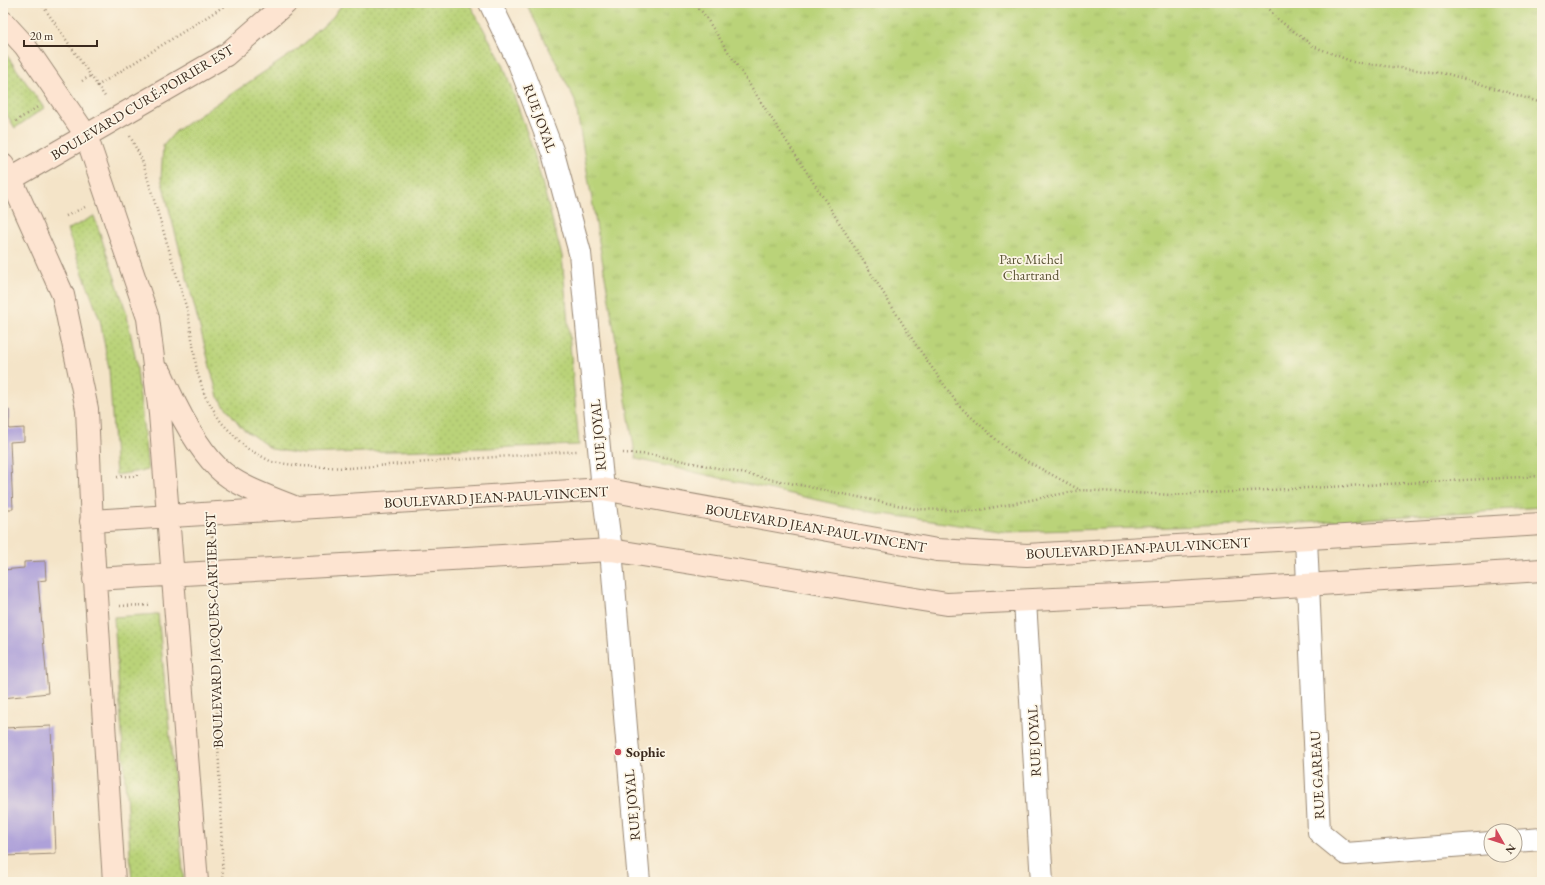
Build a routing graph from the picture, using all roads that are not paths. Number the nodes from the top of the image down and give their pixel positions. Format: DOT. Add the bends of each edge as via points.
graph roads {
  1 [pos="286,3"];
  2 [pos="490,3"];
  3 [pos="3,22"];
  4 [pos="86,135"];
  5 [pos="7,172"];
  6 [pos="152,349"];
  7 [pos="603,489"];
  8 [pos="299,509"];
  9 [pos="168,518"];
  10 [pos="91,521"];
  11 [pos="1542,524"];
  12 [pos="1306,539"];
  13 [pos="611,550"];
  14 [pos="1542,570"];
  15 [pos="174,575"];
  16 [pos="94,579"];
  17 [pos="1308,584"];
  18 [pos="1025,600"];
  19 [pos="1542,839"];
  20 [pos="1523,840"];
  21 [pos="1483,843"];
  22 [pos="114,882"];
  23 [pos="197,882"];
  24 [pos="639,882"];
  25 [pos="1042,882"];
  1 -- 4 [label="street, BOULEVARD CURÉ-POIRIER EST" via="226,55"];
  2 -- 7 [label="street, RUE JOYAL" via="519,63 553,153 580,253"];
  3 -- 4 [label="street" via="25,46"];
  4 -- 5 [label="street, BOULEVARD CURÉ-POIRIER EST"];
  4 -- 6 [label="street" via="148,318"];
  5 -- 10 [label="street" via="63,295 87,409"];
  6 -- 8 [label="street" via="168,388 196,439 218,468 250,489"];
  6 -- 9 [label="street"];
  7 -- 8 [label="street, BOULEVARD JEAN-PAUL-VINCENT"];
  7 -- 12 [label="street, BOULEVARD JEAN-PAUL-VINCENT" via="937,550 1027,555"];
  7 -- 13 [label="street, RUE JOYAL"];
  8 -- 9 [label="street, BOULEVARD JEAN-PAUL-VINCENT"];
  9 -- 10 [label="street, BOULEVARD JEAN-PAUL-VINCENT"];
  9 -- 15 [label="street"];
  10 -- 16 [label="street"];
  11 -- 12 [label="street, BOULEVARD JEAN-PAUL-VINCENT"];
  12 -- 17 [label="street, RUE GAREAU"];
  13 -- 15 [label="street"];
  13 -- 18 [label="street" via="947,604"];
  13 -- 24 [label="street, RUE JOYAL"];
  14 -- 17 [label="street"];
  15 -- 16 [label="street"];
  15 -- 23 [label="street"];
  16 -- 22 [label="street"];
  17 -- 18 [label="street"];
  17 -- 21 [label="street, RUE GAREAU" via="1319,832 1346,854"];
  18 -- 25 [label="street, RUE JOYAL"];
  19 -- 20 [label="street"];
}
